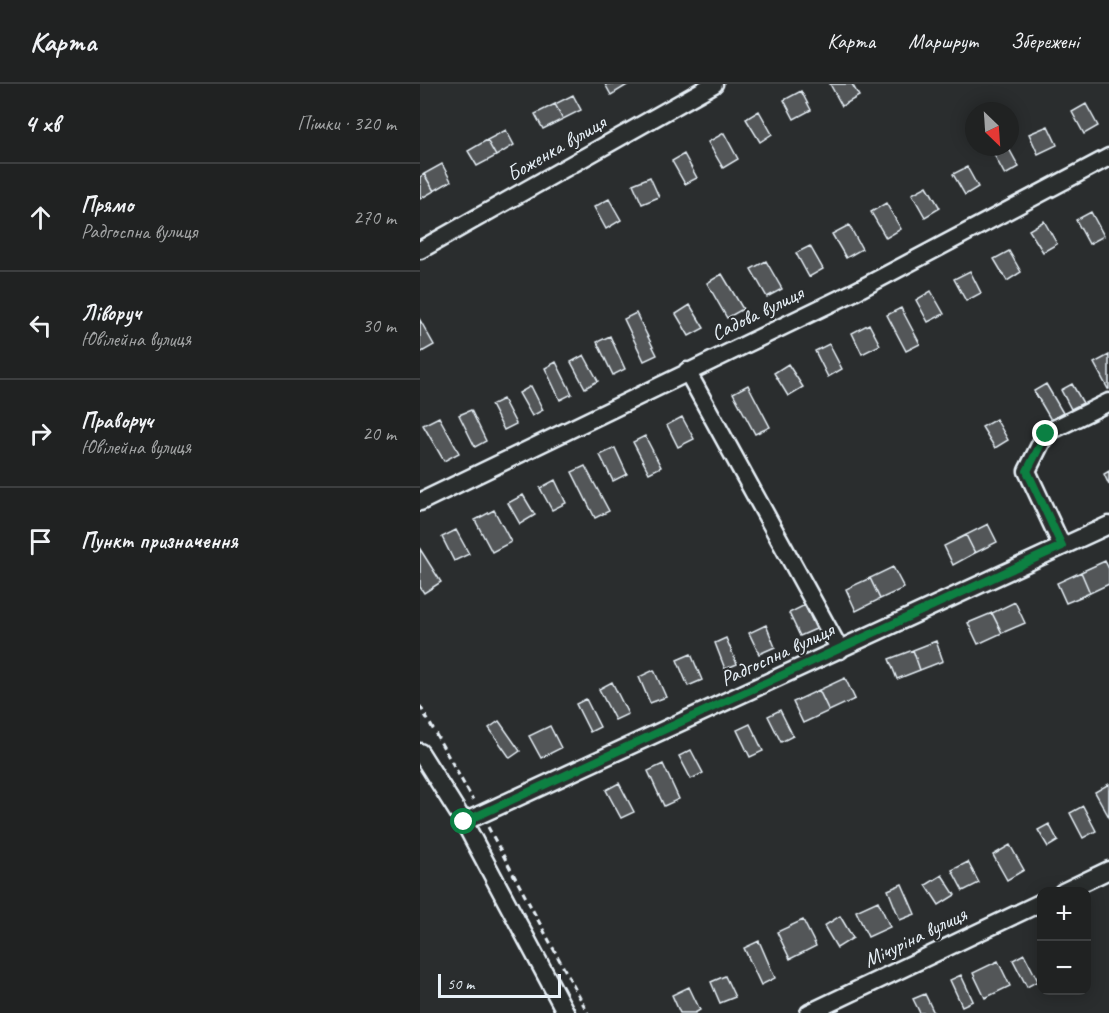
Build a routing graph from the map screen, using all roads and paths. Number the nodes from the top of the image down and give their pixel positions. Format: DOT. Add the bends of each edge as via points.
graph roads {
  1 [pos="714,84"];
  2 [pos="1109,157"];
  3 [pos="420,250"];
  4 [pos="687,371"];
  5 [pos="1109,402"];
  6 [pos="420,502"];
  7 [pos="1109,525"];
  8 [pos="1062,546"];
  9 [pos="840,650"];
  10 [pos="420,706"];
  11 [pos="420,752"];
  12 [pos="481,814"];
  13 [pos="464,822"];
  14 [pos="1109,870"];
  15 [pos="1072,887"];
  16 [pos="1037,904"];
  17 [pos="566,1013"];
  18 [pos="588,1013"];
  19 [pos="809,1013"];
  1 -- 3 [label="street, Боженка вулиця"];
  2 -- 4 [label="street, Садова вулиця" via="856,291"];
  4 -- 6 [label="street, Садова вулиця"];
  4 -- 9 [label="street"];
  5 -- 8 [label="street" via="1046,434 1027,471"];
  7 -- 8 [label="street, Радгоспна вулиця"];
  8 -- 9 [label="street, Радгоспна вулиця"];
  9 -- 12 [label="street, Радгоспна вулиця"];
  10 -- 12 [label="path"];
  11 -- 13 [label="street"];
  12 -- 13 [label="street, Радгоспна вулиця"];
  12 -- 18 [label="path"];
  13 -- 17 [label="street"];
  14 -- 15 [label="street"];
  16 -- 19 [label="street, Мічуріна вулиця"];
}
